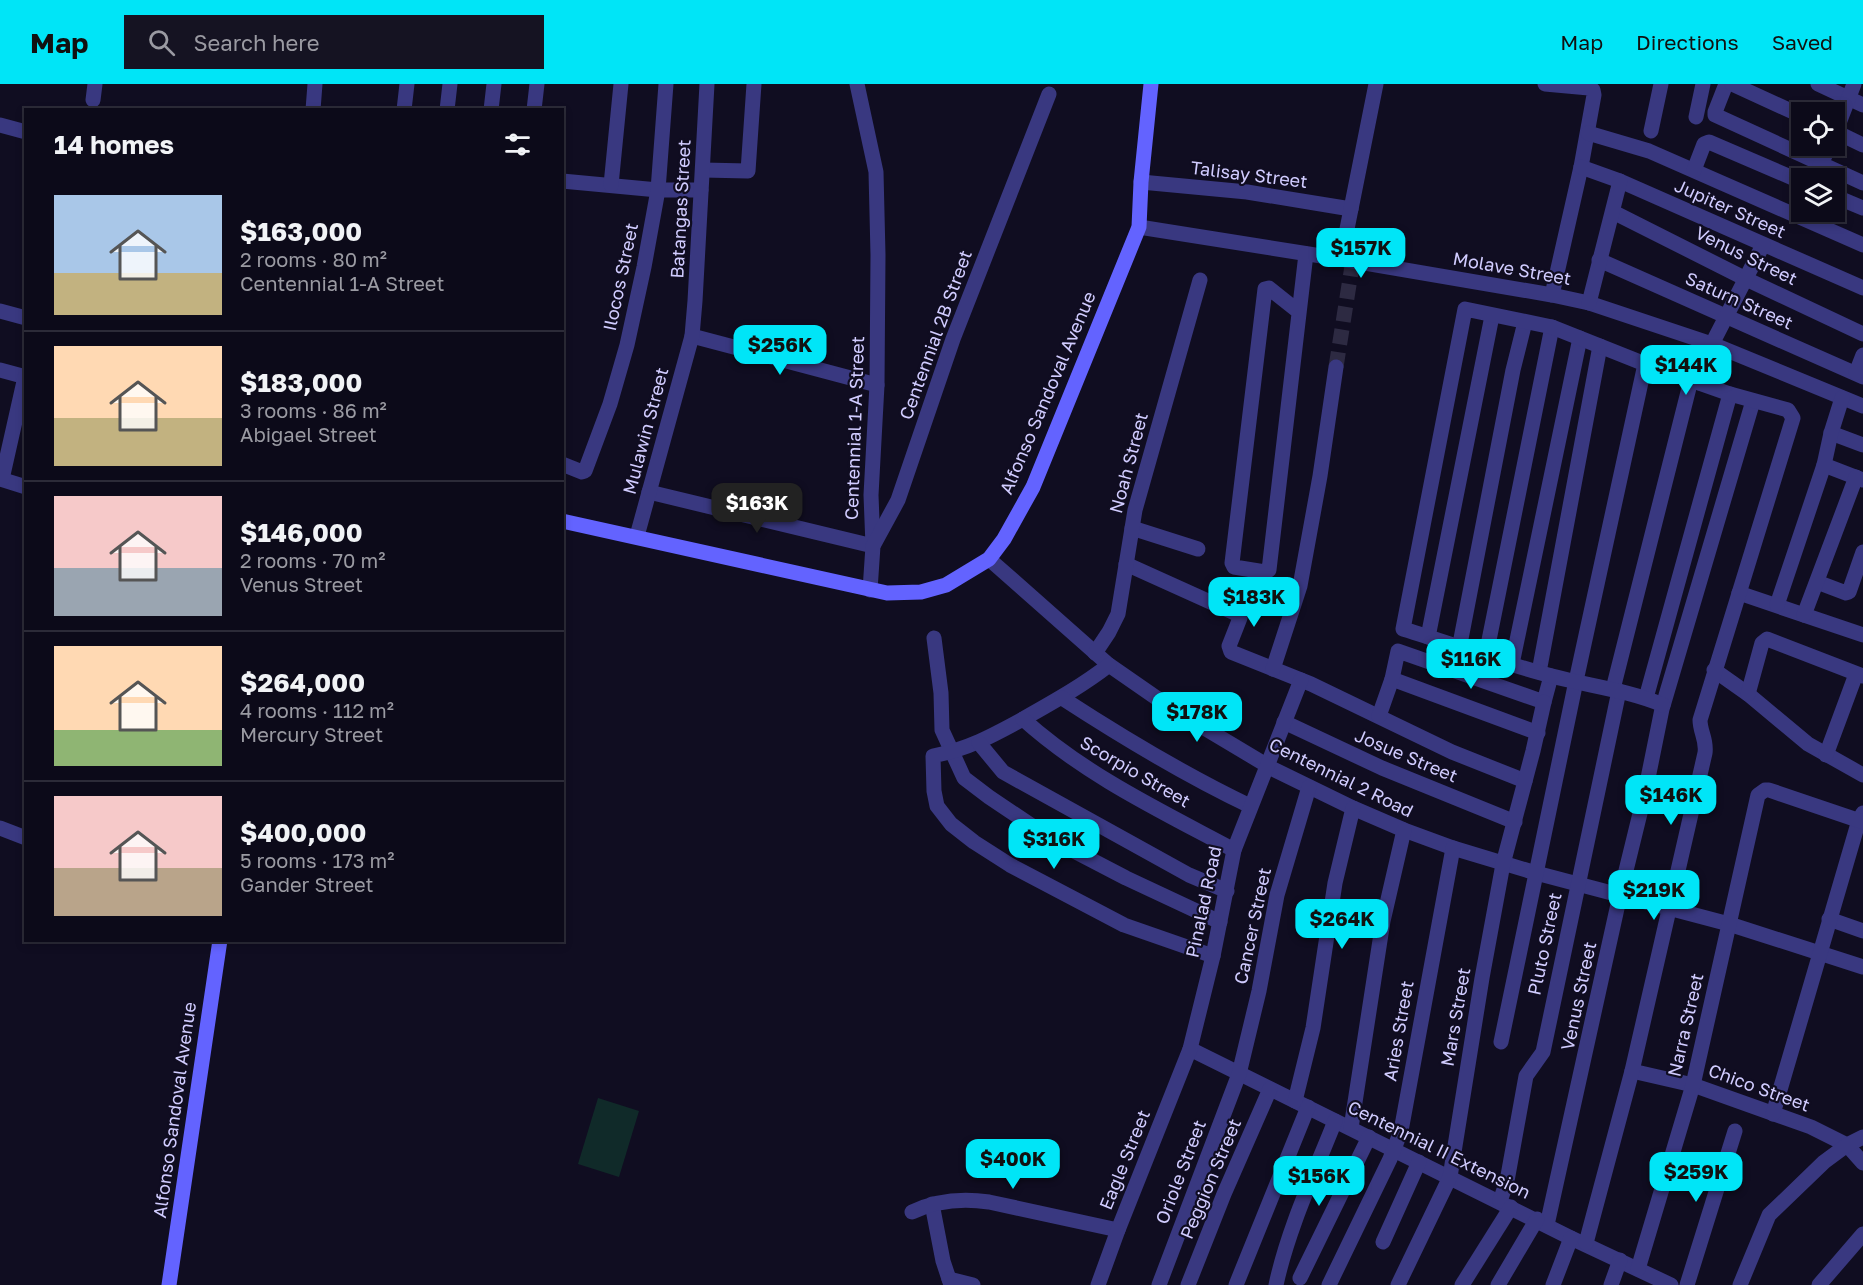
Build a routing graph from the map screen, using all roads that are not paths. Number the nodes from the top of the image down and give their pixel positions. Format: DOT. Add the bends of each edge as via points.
graph roads {
  1 [pos="315,84"];
  2 [pos="407,84"];
  3 [pos="450,84"];
  4 [pos="494,84"];
  5 [pos="537,84"];
  6 [pos="621,84"];
  7 [pos="666,84"];
  8 [pos="707,84"];
  9 [pos="754,84"];
  10 [pos="857,84"];
  11 [pos="1151,84"];
  12 [pos="1376,84"];
  13 [pos="1545,84"];
  14 [pos="1661,84"];
  15 [pos="1703,84"];
  16 [pos="1726,84"];
  17 [pos="1732,84"];
  18 [pos="1818,84"];
  19 [pos="1854,84"];
  20 [pos="1049,94"];
  21 [pos="1848,99"];
  22 [pos="1863,105"];
  23 [pos="1845,107"];
  24 [pos="313,108"];
  25 [pos="404,108"];
  26 [pos="447,108"];
  27 [pos="491,108"];
  28 [pos="534,108"];
  29 [pos="1791,111"];
  30 [pos="1696,117"];
  31 [pos="0,125"];
  32 [pos="24,131"];
  33 [pos="1651,131"];
  34 [pos="1588,133"];
  35 [pos="1845,139"];
  36 [pos="1863,145"];
  37 [pos="1824,156"];
  38 [pos="1820,165"];
  39 [pos="1581,166"];
  40 [pos="1694,170"];
  41 [pos="703,171"];
  42 [pos="1791,177"];
  43 [pos="564,181"];
  44 [pos="1620,181"];
  45 [pos="1141,182"];
  46 [pos="1863,183"];
  47 [pos="612,185"];
  48 [pos="658,190"];
  49 [pos="701,190"];
  50 [pos="1845,201"];
  51 [pos="1863,208"];
  52 [pos="1351,209"];
  53 [pos="1613,212"];
  54 [pos="1139,227"];
  55 [pos="1763,245"];
  56 [pos="1863,245"];
  57 [pos="1306,254"];
  58 [pos="1599,260"];
  59 [pos="1349,262"];
  60 [pos="1746,279"];
  61 [pos="1200,280"];
  62 [pos="1863,288"];
  63 [pos="1552,294"];
  64 [pos="1588,303"];
  65 [pos="0,311"];
  66 [pos="1299,312"];
  67 [pos="1492,316"];
  68 [pos="24,317"];
  69 [pos="1727,317"];
  70 [pos="1525,322"];
  71 [pos="1552,327"];
  72 [pos="1863,334"];
  73 [pos="692,336"];
  74 [pos="1580,338"];
  75 [pos="1712,344"];
  76 [pos="1600,346"];
  77 [pos="1863,355"];
  78 [pos="1645,364"];
  79 [pos="1336,367"];
  80 [pos="0,370"];
  81 [pos="1859,375"];
  82 [pos="24,377"];
  83 [pos="24,381"];
  84 [pos="1695,381"];
  85 [pos="877,385"];
  86 [pos="1730,394"];
  87 [pos="1842,398"];
  88 [pos="1753,401"];
  89 [pos="1863,406"];
  90 [pos="1831,433"];
  91 [pos="1863,445"];
  92 [pos="564,465"];
  93 [pos="1824,465"];
  94 [pos="1860,478"];
  95 [pos="1,479"];
  96 [pos="24,486"];
  97 [pos="649,492"];
  98 [pos="564,521"];
  99 [pos="1132,528"];
  100 [pos="637,536"];
  101 [pos="873,546"];
  102 [pos="1198,549"];
  103 [pos="1863,552"];
  104 [pos="989,559"];
  105 [pos="1126,564"];
  106 [pos="1817,582"];
  107 [pos="870,590"];
  108 [pos="1739,593"];
  109 [pos="1778,605"];
  110 [pos="1804,615"];
  111 [pos="1863,635"];
  112 [pos="1428,637"];
  113 [pos="934,638"];
  114 [pos="1459,649"];
  115 [pos="1095,653"];
  116 [pos="1486,656"];
  117 [pos="1512,664"];
  118 [pos="1110,665"];
  119 [pos="1273,669"];
  120 [pos="1714,670"];
  121 [pos="1545,674"];
  122 [pos="1859,675"];
  123 [pos="1392,679"];
  124 [pos="1301,680"];
  125 [pos="1575,681"];
  126 [pos="1616,690"];
  127 [pos="1748,694"];
  128 [pos="1062,698"];
  129 [pos="1646,698"];
  130 [pos="1544,702"];
  131 [pos="1663,705"];
  132 [pos="1379,716"];
  133 [pos="1023,719"];
  134 [pos="1284,723"];
  135 [pos="1538,733"];
  136 [pos="979,743"];
  137 [pos="952,752"];
  138 [pos="1826,755"];
  139 [pos="1267,765"];
  140 [pos="1863,775"];
  141 [pos="1525,781"];
  142 [pos="1309,787"];
  143 [pos="1250,806"];
  144 [pos="1353,808"];
  145 [pos="1862,818"];
  146 [pos="1515,822"];
  147 [pos="0,828"];
  148 [pos="1404,830"];
  149 [pos="24,837"];
  150 [pos="1453,848"];
  151 [pos="1234,850"];
  152 [pos="1503,864"];
  153 [pos="1536,873"];
  154 [pos="1577,884"];
  155 [pos="1227,891"];
  156 [pos="1620,895"];
  157 [pos="1668,908"];
  158 [pos="1829,919"];
  159 [pos="1220,922"];
  160 [pos="1729,924"];
  161 [pos="1863,931"];
  162 [pos="220,942"];
  163 [pos="1820,952"];
  164 [pos="1213,956"];
  165 [pos="1863,967"];
  166 [pos="1501,1042"];
  167 [pos="1190,1049"];
  168 [pos="1632,1071"];
  169 [pos="1239,1074"];
  170 [pos="1693,1085"];
  171 [pos="1270,1089"];
  172 [pos="1301,1104"];
  173 [pos="1773,1114"];
  174 [pos="1335,1120"];
  175 [pos="1351,1128"];
  176 [pos="1735,1131"];
  177 [pos="1369,1137"];
  178 [pos="1863,1137"];
  179 [pos="1847,1145"];
  180 [pos="1394,1149"];
  181 [pos="1419,1162"];
  182 [pos="1863,1163"];
  183 [pos="1450,1177"];
  184 [pos="933,1204"];
  185 [pos="1505,1204"];
  186 [pos="912,1212"];
  187 [pos="1542,1222"];
  188 [pos="1118,1230"];
  189 [pos="1863,1234"];
  190 [pos="1578,1241"];
  191 [pos="1383,1242"];
  192 [pos="1620,1260"];
  193 [pos="1638,1269"];
  194 [pos="1300,1278"];
  195 [pos="950,1282"];
  196 [pos="169,1285"];
  197 [pos="973,1285"];
  198 [pos="1098,1285"];
  199 [pos="1159,1285"];
  200 [pos="1188,1285"];
  201 [pos="1236,1285"];
  202 [pos="1276,1285"];
  203 [pos="1329,1285"];
  204 [pos="1398,1285"];
  205 [pos="1462,1285"];
  206 [pos="1498,1285"];
  207 [pos="1553,1285"];
  208 [pos="1611,1285"];
  209 [pos="1671,1285"];
  210 [pos="1687,1285"];
  211 [pos="1740,1285"];
  212 [pos="1819,1285"];
  1 -- 24 [label="street"];
  2 -- 25 [label="street"];
  3 -- 26 [label="street"];
  4 -- 27 [label="street"];
  5 -- 28 [label="street"];
  6 -- 47 [label="street"];
  7 -- 48 [label="street, Ilocos Street"];
  8 -- 41 [label="street, Batangas Street"];
  9 -- 41 [label="street" via="748,171"];
  10 -- 85 [label="street, Centennial 1-A Street" via="876,172"];
  11 -- 45 [label="main road, Alfonso Sandoval Avenue"];
  12 -- 52 [label="street"];
  13 -- 34 [label="street" via="1593,90"];
  14 -- 33 [label="street"];
  15 -- 30 [label="street"];
  16 -- 38 [label="street" via="1716,115"];
  17 -- 29 [label="street"];
  18 -- 21 [label="street"];
  19 -- 21 [label="street"];
  20 -- 101 [label="street, Centennial 2B Street" via="953,339 898,500"];
  21 -- 22 [label="street"];
  21 -- 23 [label="street"];
  31 -- 32 [label="street"];
  34 -- 39 [label="street"];
  34 -- 40 [label="street"];
  35 -- 36 [label="street"];
  37 -- 38 [label="street"];
  38 -- 46 [label="street"];
  39 -- 44 [label="street, Jupiter Street"];
  39 -- 63 [label="street"];
  40 -- 42 [label="street" via="1704,144 1709,142"];
  40 -- 56 [label="street"];
  41 -- 49 [label="street, Batangas Street"];
  43 -- 47 [label="street"];
  44 -- 53 [label="street"];
  44 -- 55 [label="street, Jupiter Street"];
  45 -- 52 [label="street, Talisay Street" via="1247,192"];
  45 -- 54 [label="main road, Alfonso Sandoval Avenue"];
  47 -- 48 [label="street"];
  48 -- 49 [label="street"];
  48 -- 92 [label="street, Ilocos Street" via="627,345 604,423 585,471"];
  49 -- 73 [label="street, Batangas Street"];
  50 -- 51 [label="street"];
  52 -- 59 [label="street"];
  53 -- 58 [label="street"];
  53 -- 60 [label="street, Venus Street"];
  54 -- 57 [label="street, Molave Street"];
  54 -- 104 [label="main road, Alfonso Sandoval Avenue" via="1033,487"];
  55 -- 60 [label="street, Pluto Street"];
  55 -- 62 [label="street, Jupiter Street"];
  57 -- 59 [label="street, Molave Street"];
  57 -- 66 [label="street"];
  58 -- 64 [label="street"];
  58 -- 69 [label="street, Saturn Street"];
  59 -- 63 [label="street, Molave Street"];
  60 -- 69 [label="street, Pluto Street"];
  60 -- 72 [label="street, Venus Street"];
  61 -- 99 [label="street, Noah Street"];
  63 -- 64 [label="street, Molave Street"];
  64 -- 75 [label="street, Molave Street"];
  65 -- 68 [label="street"];
  66 -- 66 [label="street" via="1269,570 1234,567 1265,289 1269,288"];
  67 -- 70 [label="street"];
  67 -- 112 [label="street"];
  67 -- 112 [label="street" via="1466,309 1403,629"];
  69 -- 75 [label="street, Pluto Street"];
  69 -- 81 [label="street, Saturn Street"];
  70 -- 71 [label="street"];
  70 -- 114 [label="street"];
  71 -- 74 [label="street"];
  71 -- 116 [label="street"];
  73 -- 85 [label="street"];
  73 -- 97 [label="street, Mulawin Street"];
  74 -- 76 [label="street"];
  74 -- 117 [label="street"];
  75 -- 84 [label="street, Pluto Street"];
  75 -- 87 [label="street, Molave Street"];
  76 -- 78 [label="street"];
  76 -- 121 [label="street, Mars Street"];
  77 -- 81 [label="street"];
  78 -- 84 [label="street"];
  78 -- 125 [label="street"];
  79 -- 119 [label="street" via="1300,586"];
  80 -- 82 [label="street"];
  83 -- 95 [label="street"];
  84 -- 86 [label="street"];
  84 -- 126 [label="street, Pluto Street"];
  85 -- 101 [label="street, Centennial 1-A Street" via="871,495"];
  86 -- 88 [label="street"];
  86 -- 129 [label="street"];
  87 -- 89 [label="street, Molave Street"];
  87 -- 90 [label="street"];
  88 -- 108 [label="street" via="1788,410 1793,423"];
  88 -- 131 [label="street, Venus Street"];
  90 -- 91 [label="street"];
  90 -- 93 [label="street"];
  93 -- 94 [label="street"];
  93 -- 109 [label="street"];
  94 -- 106 [label="street"];
  95 -- 96 [label="street"];
  97 -- 100 [label="street, Mulawin Street"];
  97 -- 101 [label="street, Centennial 1-A Street"];
  98 -- 100 [label="main road, Alfonso Sandoval Avenue"];
  99 -- 102 [label="street"];
  99 -- 105 [label="street, Noah Street"];
  100 -- 107 [label="main road, Alfonso Sandoval Avenue"];
  101 -- 107 [label="street, Centennial 2B Street"];
  103 -- 106 [label="street" via="1849,592"];
  104 -- 107 [label="main road, Alfonso Sandoval Avenue" via="946,585 921,592"];
  104 -- 115 [label="street, Centennial 2 Road"];
  105 -- 115 [label="street, Noah Street" via="1118,614"];
  105 -- 119 [label="street" via="1239,615 1229,646 1231,652"];
  106 -- 110 [label="street"];
  108 -- 109 [label="street"];
  108 -- 120 [label="street"];
  109 -- 110 [label="street"];
  110 -- 111 [label="street"];
  112 -- 114 [label="street"];
  113 -- 137 [label="street" via="942,730"];
  114 -- 116 [label="street"];
  115 -- 118 [label="street, Centennial 2 Road"];
  116 -- 117 [label="street"];
  117 -- 121 [label="street"];
  118 -- 128 [label="street"];
  118 -- 139 [label="street, Centennial 2 Road" via="1171,708"];
  119 -- 124 [label="street"];
  120 -- 127 [label="street"];
  120 -- 157 [label="street" via="1700,720 1705,753"];
  121 -- 125 [label="street"];
  121 -- 130 [label="street, Mars Street"];
  122 -- 127 [label="street" via="1767,639 1762,643"];
  122 -- 138 [label="street"];
  123 -- 130 [label="street" via="1398,651"];
  123 -- 132 [label="street"];
  123 -- 135 [label="street"];
  124 -- 132 [label="street"];
  124 -- 134 [label="street, Pinalad Road"];
  125 -- 126 [label="street"];
  125 -- 153 [label="street"];
  126 -- 129 [label="street"];
  126 -- 154 [label="street, Pluto Street"];
  127 -- 138 [label="street"];
  128 -- 133 [label="street"];
  128 -- 143 [label="street" via="1139,747"];
  129 -- 131 [label="street"];
  130 -- 135 [label="street, Mars Street"];
  131 -- 156 [label="street, Venus Street"];
  132 -- 141 [label="street" via="1452,752"];
  133 -- 136 [label="street"];
  133 -- 151 [label="street, Scorpio Street" via="1070,758"];
  134 -- 139 [label="street, Pinalad Road"];
  134 -- 146 [label="street, Josue Street"];
  135 -- 141 [label="street, Mars Street"];
  136 -- 137 [label="street"];
  136 -- 155 [label="street" via="1003,772 1189,875"];
  137 -- 159 [label="street" via="964,778 1053,840"];
  137 -- 164 [label="street" via="933,756 937,806 951,824 974,842 1124,925"];
  138 -- 140 [label="street"];
  139 -- 142 [label="street, Centennial 2 Road"];
  139 -- 143 [label="street, Pinalad Road"];
  141 -- 146 [label="street, Mars Street"];
  142 -- 144 [label="street, Centennial 2 Road"];
  142 -- 169 [label="street, Cancer Street" via="1277,895"];
  143 -- 151 [label="street, Pinalad Road"];
  144 -- 148 [label="street, Centennial 2 Road"];
  144 -- 172 [label="street" via="1335,883"];
  145 -- 158 [label="street"];
  145 -- 160 [label="street, Narra Street" via="1765,790 1758,795"];
  146 -- 152 [label="street, Mars Street"];
  147 -- 149 [label="street"];
  148 -- 150 [label="street, Centennial 2 Road"];
  148 -- 175 [label="street" via="1383,921"];
  150 -- 152 [label="street, Centennial 2 Road"];
  150 -- 180 [label="street, Aries Street" via="1401,1131"];
  151 -- 155 [label="street, Pinalad Road"];
  152 -- 153 [label="street, Centennial 2 Road"];
  152 -- 183 [label="street, Mars Street"];
  153 -- 154 [label="street, Centennial 2 Road"];
  153 -- 166 [label="street"];
  154 -- 156 [label="street, Centennial 2 Road"];
  154 -- 185 [label="street, Pluto Street" via="1543,1052 1526,1076"];
  155 -- 159 [label="street, Pinalad Road"];
  156 -- 157 [label="street, Centennial 2 Road"];
  156 -- 187 [label="street, Venus Street"];
  157 -- 160 [label="street, Centennial 2 Road"];
  157 -- 168 [label="street"];
  158 -- 161 [label="street"];
  158 -- 163 [label="street"];
  159 -- 164 [label="street, Pinalad Road"];
  160 -- 163 [label="street, Centennial 2 Road"];
  160 -- 170 [label="street, Narra Street"];
  162 -- 196 [label="main road, Alfonso Sandoval Avenue"];
  163 -- 165 [label="street, Centennial 2 Road"];
  163 -- 173 [label="street"];
  164 -- 167 [label="street, Pinalad Road"];
  167 -- 169 [label="street, Centennial II Extension"];
  167 -- 188 [label="street, Eagle Street"];
  168 -- 170 [label="street, Chico Street"];
  168 -- 190 [label="street"];
  169 -- 171 [label="street, Centennial II Extension"];
  169 -- 199 [label="street, Oriole Street"];
  170 -- 173 [label="street, Chico Street"];
  170 -- 193 [label="street, Narra Street"];
  171 -- 172 [label="street, Centennial II Extension"];
  171 -- 200 [label="street, Peggion Street"];
  172 -- 174 [label="street, Centennial II Extension"];
  172 -- 201 [label="street"];
  173 -- 179 [label="street, Chico Street"];
  174 -- 175 [label="street, Centennial II Extension"];
  174 -- 202 [label="street" via="1283,1255"];
  175 -- 177 [label="street, Centennial II Extension"];
  176 -- 210 [label="street"];
  177 -- 180 [label="street, Centennial II Extension"];
  177 -- 194 [label="street"];
  178 -- 179 [label="street"];
  179 -- 182 [label="street, Chico Street"];
  179 -- 211 [label="street" via="1769,1215"];
  180 -- 181 [label="street, Centennial II Extension"];
  180 -- 203 [label="street, Aries Street"];
  181 -- 183 [label="street, Centennial II Extension"];
  181 -- 191 [label="street"];
  183 -- 185 [label="street, Centennial II Extension"];
  183 -- 204 [label="street, Mars Street"];
  184 -- 186 [label="street"];
  184 -- 188 [label="street" via="989,1202"];
  184 -- 195 [label="street"];
  185 -- 187 [label="street, Centennial II Extension"];
  185 -- 205 [label="street, Pluto Street"];
  187 -- 190 [label="street, Centennial II Extension"];
  187 -- 206 [label="street, Venus Street"];
  188 -- 198 [label="street, Eagle Street"];
  189 -- 212 [label="street"];
  190 -- 192 [label="street, Centennial II Extension"];
  190 -- 207 [label="street"];
  192 -- 193 [label="street, Centennial II Extension"];
  192 -- 208 [label="street"];
  193 -- 209 [label="street, Centennial II Extension"];
  195 -- 197 [label="street"];
}
